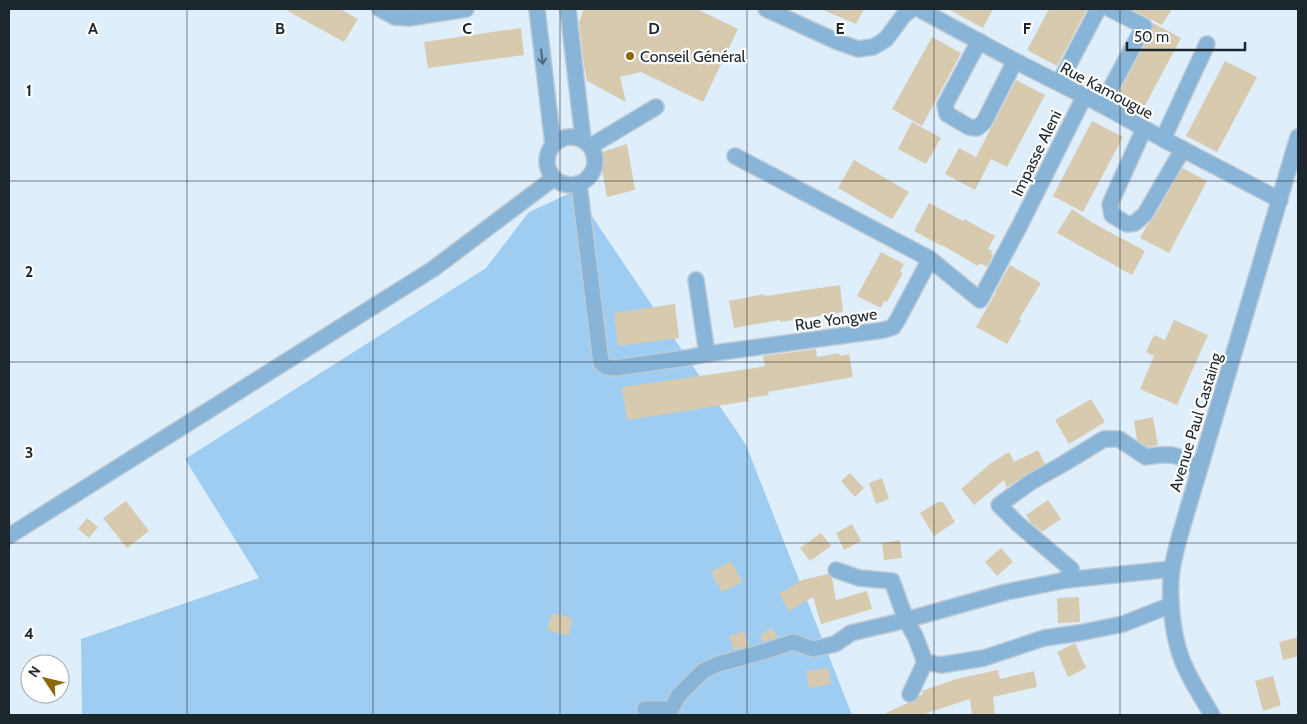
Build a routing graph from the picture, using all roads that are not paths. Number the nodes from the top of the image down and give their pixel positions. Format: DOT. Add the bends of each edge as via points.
graph roads {
  1 [pos="380,9"];
  2 [pos="466,9"];
  3 [pos="536,9"];
  4 [pos="568,9"];
  5 [pos="766,9"];
  6 [pos="912,9"];
  7 [pos="919,9"];
  8 [pos="1098,9"];
  9 [pos="1110,9"];
  10 [pos="938,13"];
  11 [pos="979,41"];
  12 [pos="1207,44"];
  13 [pos="1015,61"];
  14 [pos="1058,83"];
  15 [pos="1084,97"];
  16 [pos="1102,105"];
  17 [pos="656,107"];
  18 [pos="1144,129"];
  19 [pos="1298,137"];
  20 [pos="1162,139"];
  21 [pos="587,143"];
  22 [pos="553,145"];
  23 [pos="1182,149"];
  24 [pos="736,156"];
  25 [pos="554,178"];
  26 [pos="579,184"];
  27 [pos="1280,200"];
  28 [pos="930,259"];
  29 [pos="696,280"];
  30 [pos="707,354"];
  31 [pos="1199,469"];
  32 [pos="9,536"];
  33 [pos="1172,569"];
  34 [pos="836,570"];
  35 [pos="1066,580"];
  36 [pos="1171,605"];
  37 [pos="906,620"];
  38 [pos="925,662"];
  39 [pos="910,694"];
  40 [pos="645,709"];
  41 [pos="1212,715"];
  1 -- 2 [label="street" via="395,17 409,18"];
  3 -- 22 [label="street, one-way"];
  4 -- 21 [label="street"];
  5 -- 6 [label="street" via="850,47 866,49 886,39"];
  7 -- 10 [label="street, Rue Kamougue"];
  8 -- 14 [label="street"];
  9 -- 16 [label="street" via="1144,26"];
  10 -- 11 [label="street, Rue Kamougue"];
  11 -- 13 [label="street, Rue Kamougue"];
  11 -- 13 [label="street" via="945,106 947,114 969,127 977,128 984,122"];
  12 -- 20 [label="street"];
  13 -- 14 [label="street, Rue Kamougue"];
  14 -- 15 [label="street, Rue Kamougue"];
  15 -- 16 [label="street, Rue Kamougue"];
  15 -- 28 [label="street, Impasse Aleni" via="980,300"];
  16 -- 18 [label="street, Rue Kamougue"];
  17 -- 21 [label="street"];
  18 -- 20 [label="street, Rue Kamougue"];
  18 -- 23 [label="street" via="1110,204 1112,214 1127,224 1135,223 1145,214"];
  19 -- 27 [label="street, Avenue Paul Castaing"];
  20 -- 23 [label="street, Rue Kamougue"];
  21 -- 22 [label="street" via="575,136"];
  21 -- 26 [label="street" via="595,153 596,161 591,175"];
  22 -- 25 [label="street" via="547,162"];
  23 -- 27 [label="street, Rue Kamougue"];
  24 -- 28 [label="street"];
  25 -- 26 [label="street" via="566,184"];
  25 -- 32 [label="street" via="433,269"];
  26 -- 30 [label="street, Rue Yongwe" via="601,363 615,368"];
  27 -- 31 [label="street, Avenue Paul Castaing"];
  28 -- 30 [label="street, Rue Yongwe" via="893,327"];
  29 -- 30 [label="street"];
  31 -- 33 [label="street, Avenue Paul Castaing"];
  31 -- 35 [label="street" via="1180,457 1165,453 1146,457 1119,439 1104,439 999,505 1071,569"];
  33 -- 35 [label="street"];
  33 -- 36 [label="street, Avenue Paul Castaing"];
  34 -- 37 [label="street" via="859,578 892,581"];
  35 -- 37 [label="street" via="1006,592"];
  36 -- 38 [label="street" via="1122,624 1044,638 984,658 941,665"];
  36 -- 41 [label="street, Avenue Paul Castaing" via="1177,643 1186,670"];
  37 -- 38 [label="street"];
  37 -- 40 [label="street" via="850,633 835,644 813,649 793,642 718,664 703,671 679,696 672,709"];
  38 -- 39 [label="street"];
}
